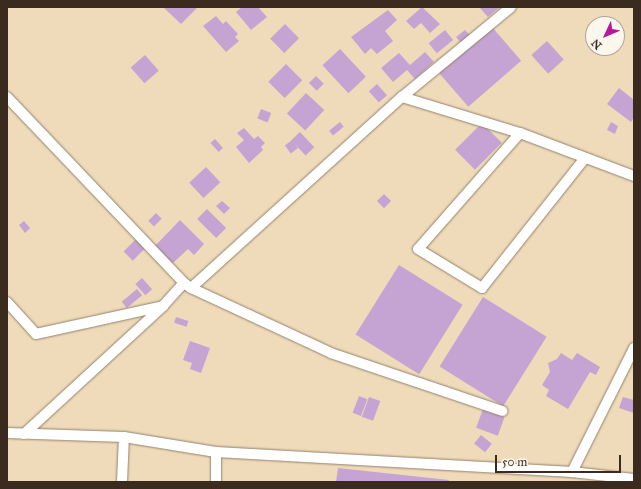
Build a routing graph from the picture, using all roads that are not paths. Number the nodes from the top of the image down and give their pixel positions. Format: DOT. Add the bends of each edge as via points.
graph roads {
  1 [pos="511,7"];
  2 [pos="7,97"];
  3 [pos="402,97"];
  4 [pos="520,133"];
  5 [pos="585,158"];
  6 [pos="634,176"];
  7 [pos="187,285"];
  8 [pos="7,302"];
  9 [pos="163,306"];
  10 [pos="634,348"];
  11 [pos="502,411"];
  12 [pos="7,433"];
  13 [pos="24,434"];
  14 [pos="124,437"];
  15 [pos="216,452"];
  16 [pos="572,472"];
  17 [pos="634,479"];
  18 [pos="122,482"];
  19 [pos="216,482"];
  1 -- 3 [label="lane"];
  2 -- 7 [label="lane"];
  3 -- 4 [label="lane"];
  3 -- 7 [label="lane"];
  4 -- 5 [label="lane"];
  4 -- 5 [label="lane" via="418,249 482,288"];
  5 -- 6 [label="lane"];
  7 -- 9 [label="lane"];
  7 -- 11 [label="lane" via="331,354"];
  8 -- 9 [label="lane" via="36,334"];
  9 -- 13 [label="lane"];
  10 -- 16 [label="lane"];
  12 -- 13 [label="lane"];
  13 -- 14 [label="lane"];
  14 -- 15 [label="lane"];
  14 -- 18 [label="lane"];
  15 -- 16 [label="lane"];
  15 -- 19 [label="lane"];
  16 -- 17 [label="lane"];
}
